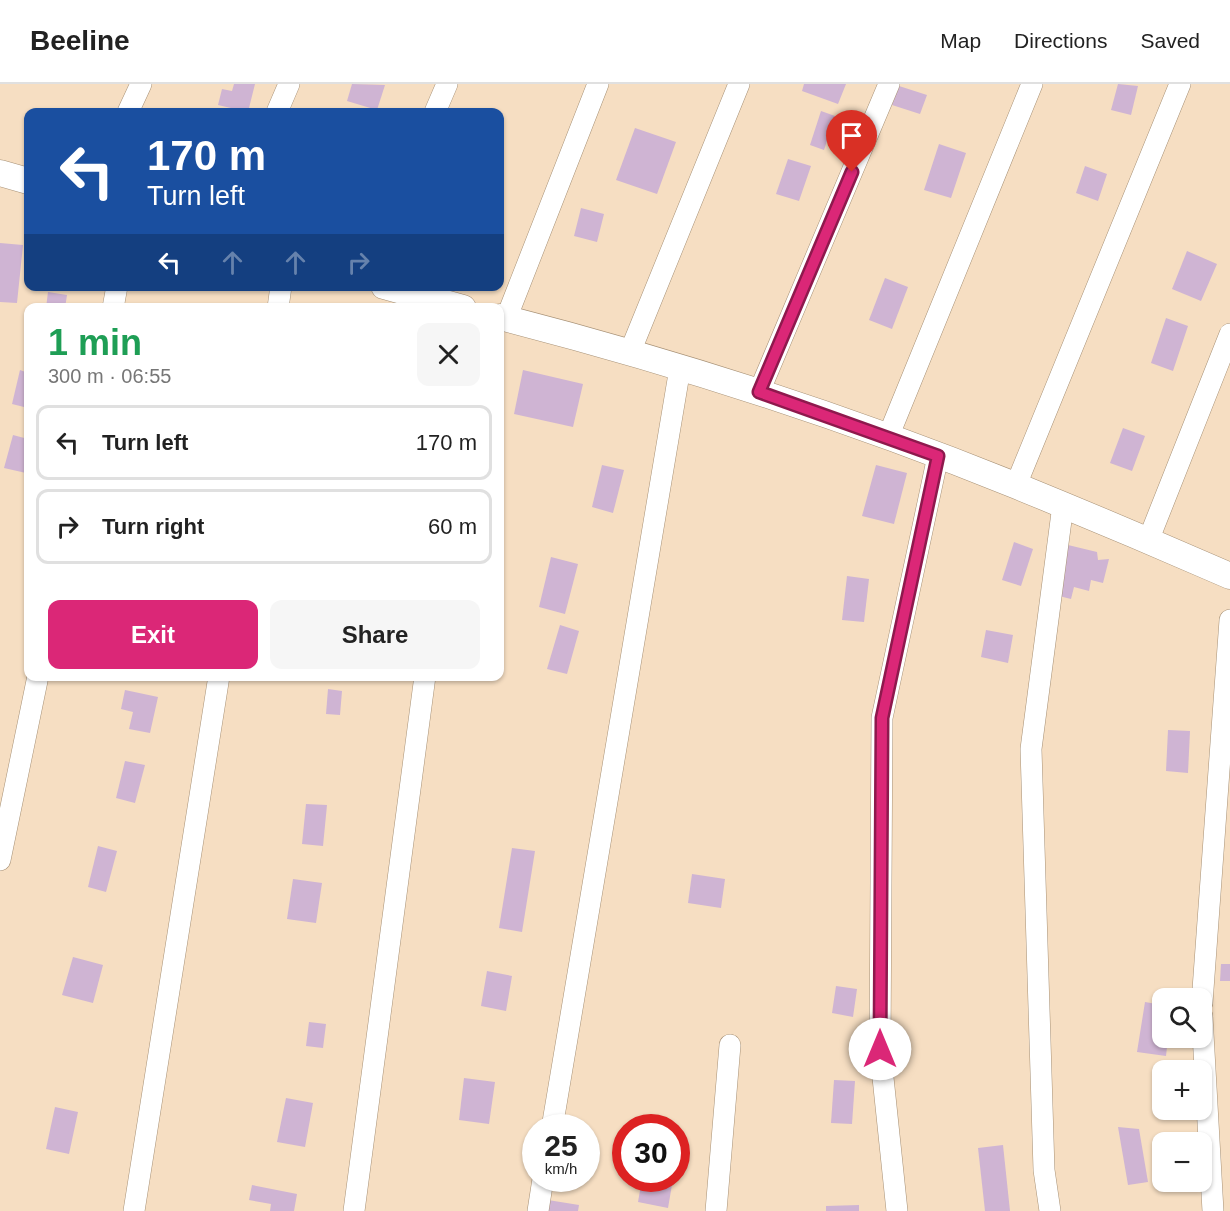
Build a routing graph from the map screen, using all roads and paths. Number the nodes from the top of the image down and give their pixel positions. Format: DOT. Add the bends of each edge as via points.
graph roads {
  1 [pos="141,84"];
  2 [pos="289,84"];
  3 [pos="447,84"];
  4 [pos="598,84"];
  5 [pos="739,84"];
  6 [pos="889,84"];
  7 [pos="1032,84"];
  8 [pos="1180,84"];
  9 [pos="131,108"];
  10 [pos="279,108"];
  11 [pos="437,108"];
  12 [pos="0,173"];
  13 [pos="24,181"];
  14 [pos="402,291"];
  15 [pos="445,303"];
  16 [pos="504,316"];
  17 [pos="504,318"];
  18 [pos="1230,334"];
  19 [pos="630,352"];
  20 [pos="680,368"];
  21 [pos="759,392"];
  22 [pos="888,437"];
  23 [pos="938,456"];
  24 [pos="1016,485"];
  25 [pos="1063,505"];
  26 [pos="1148,541"];
  27 [pos="1230,576"];
  28 [pos="1230,620"];
  29 [pos="37,681"];
  30 [pos="218,681"];
  31 [pos="424,681"];
  32 [pos="0,860"];
  33 [pos="1203,988"];
  34 [pos="730,1045"];
  35 [pos="1204,1048"];
  36 [pos="554,1114"];
  37 [pos="541,1192"];
  38 [pos="134,1211"];
  39 [pos="354,1211"];
  40 [pos="538,1211"];
  41 [pos="716,1211"];
  42 [pos="897,1211"];
  43 [pos="1050,1211"];
  44 [pos="1213,1211"];
  1 -- 9 [label="street"];
  2 -- 10 [label="street"];
  3 -- 11 [label="street"];
  4 -- 16 [label="street"];
  5 -- 19 [label="street"];
  6 -- 21 [label="street"];
  7 -- 22 [label="street"];
  8 -- 24 [label="street"];
  12 -- 13 [label="street"];
  14 -- 15 [label="street"];
  17 -- 19 [label="street"];
  18 -- 26 [label="street"];
  19 -- 20 [label="street"];
  20 -- 21 [label="street"];
  20 -- 36 [label="street"];
  21 -- 22 [label="street"];
  22 -- 23 [label="street"];
  23 -- 24 [label="street"];
  23 -- 42 [label="street" via="882,718 880,1049"];
  24 -- 25 [label="street"];
  25 -- 26 [label="street"];
  25 -- 43 [label="street" via="1030,749 1044,1170"];
  26 -- 27 [label="street"];
  28 -- 33 [label="street"];
  29 -- 32 [label="street"];
  30 -- 38 [label="street"];
  31 -- 39 [label="street"];
  34 -- 41 [label="street"];
  35 -- 44 [label="street"];
  37 -- 40 [label="street"];
}
